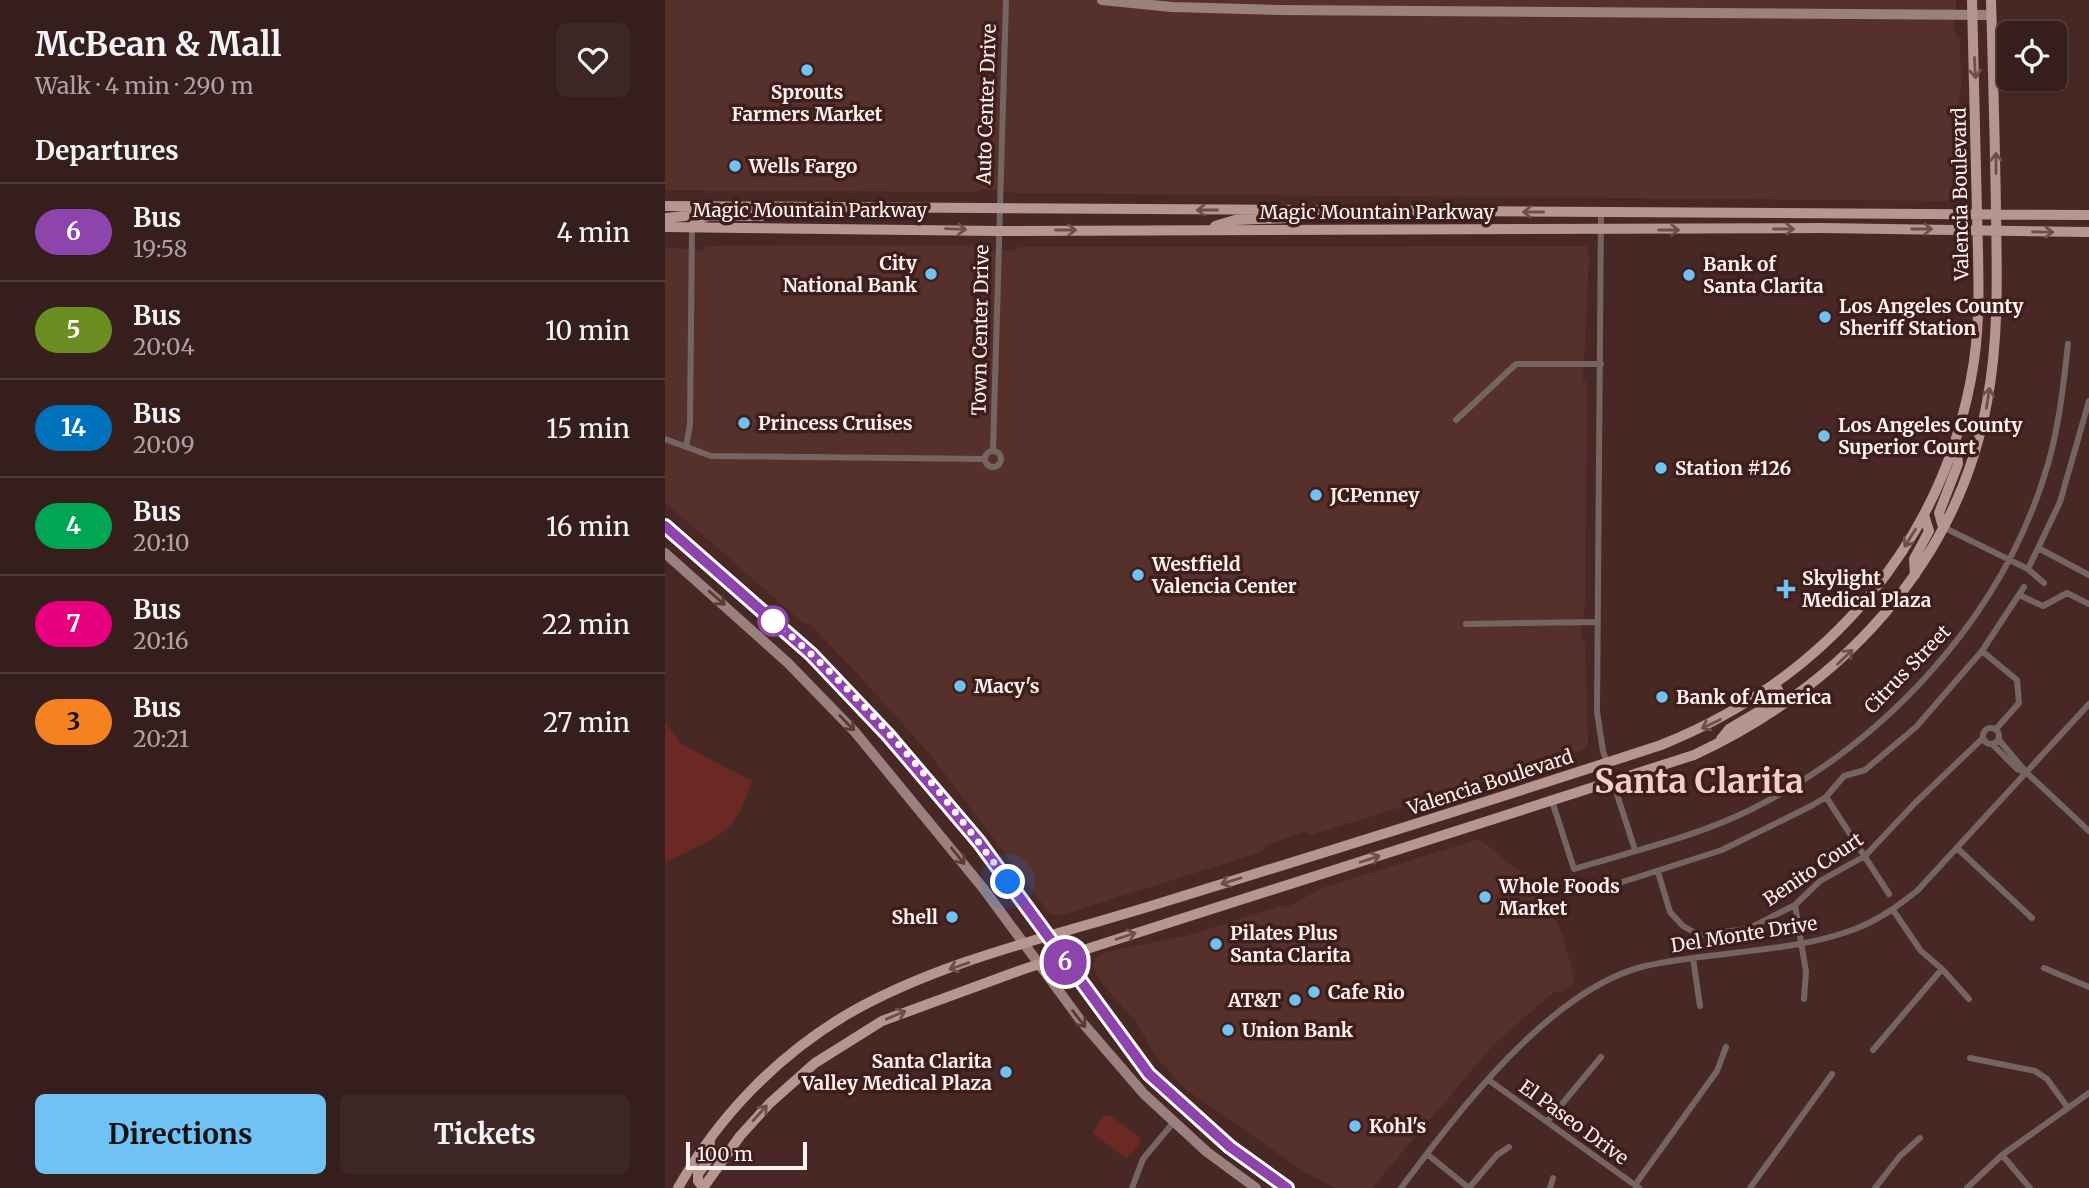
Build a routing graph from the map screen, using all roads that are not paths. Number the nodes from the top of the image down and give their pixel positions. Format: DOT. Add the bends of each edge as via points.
graph roads {
  1 [pos="1006,0"];
  2 [pos="1102,0"];
  3 [pos="1972,0"];
  4 [pos="1991,0"];
  5 [pos="1972,15"];
  6 [pos="1991,15"];
  7 [pos="665,206"];
  8 [pos="692,206"];
  9 [pos="777,208"];
  10 [pos="998,210"];
  11 [pos="1293,210"];
  12 [pos="1601,212"];
  13 [pos="1977,213"];
  14 [pos="1996,215"];
  15 [pos="2089,215"];
  16 [pos="665,218"];
  17 [pos="665,227"];
  18 [pos="692,227"];
  19 [pos="1202,229"];
  20 [pos="1977,229"];
  21 [pos="998,231"];
  22 [pos="1601,231"];
  23 [pos="1997,231"];
  24 [pos="2089,232"];
  25 [pos="2068,344"];
  26 [pos="1601,364"];
  27 [pos="2089,401"];
  28 [pos="1456,421"];
  29 [pos="665,439"];
  30 [pos="1955,441"];
  31 [pos="687,447"];
  32 [pos="993,451"];
  33 [pos="985,459"];
  34 [pos="1924,515"];
  35 [pos="665,526"];
  36 [pos="1943,527"];
  37 [pos="2040,549"];
  38 [pos="665,553"];
  39 [pos="2009,559"];
  40 [pos="2028,569"];
  41 [pos="1915,575"];
  42 [pos="2089,575"];
  43 [pos="2044,583"];
  44 [pos="2024,587"];
  45 [pos="2019,595"];
  46 [pos="2089,604"];
  47 [pos="1598,622"];
  48 [pos="1466,624"];
  49 [pos="1982,651"];
  50 [pos="1775,685"];
  51 [pos="2089,704"];
  52 [pos="1996,729"];
  53 [pos="1983,738"];
  54 [pos="1996,742"];
  55 [pos="1717,744"];
  56 [pos="1607,763"];
  57 [pos="2027,773"];
  58 [pos="1613,782"];
  59 [pos="1826,797"];
  60 [pos="1552,801"];
  61 [pos="2089,831"];
  62 [pos="1957,848"];
  63 [pos="1635,850"];
  64 [pos="1865,856"];
  65 [pos="1658,872"];
  66 [pos="1613,885"];
  67 [pos="1889,894"];
  68 [pos="1795,905"];
  69 [pos="1893,910"];
  70 [pos="2032,918"];
  71 [pos="1048,937"];
  72 [pos="1803,941"];
  73 [pos="1024,945"];
  74 [pos="1061,957"];
  75 [pos="1693,958"];
  76 [pos="1038,964"];
  77 [pos="2044,968"];
  78 [pos="1943,969"];
  79 [pos="2089,987"];
  80 [pos="1804,999"];
  81 [pos="1969,999"];
  82 [pos="1700,1006"];
  83 [pos="1726,1047"];
  84 [pos="1873,1050"];
  85 [pos="1601,1057"];
  86 [pos="1970,1058"];
  87 [pos="1832,1074"];
  88 [pos="1490,1081"];
  89 [pos="2089,1093"];
  90 [pos="2068,1108"];
  91 [pos="1547,1122"];
  92 [pos="1173,1123"];
  93 [pos="1920,1138"];
  94 [pos="710,1139"];
  95 [pos="1510,1147"];
  96 [pos="1426,1154"];
  97 [pos="2001,1155"];
  98 [pos="1553,1178"];
  99 [pos="703,1187"];
  100 [pos="1637,1187"];
  101 [pos="678,1188"];
  102 [pos="1132,1188"];
  103 [pos="1256,1188"];
  104 [pos="1287,1188"];
  105 [pos="1401,1188"];
  106 [pos="1469,1188"];
  107 [pos="1550,1188"];
  108 [pos="1750,1188"];
  109 [pos="1875,1188"];
  110 [pos="1968,1188"];
  111 [pos="2030,1188"];
  1 -- 10 [label="street, Auto Center Drive"];
  2 -- 5 [label="main road" via="1278,10"];
  3 -- 5 [label="main road, Valencia Boulevard"];
  4 -- 6 [label="main road, Valencia Boulevard"];
  5 -- 6 [label="main road"];
  5 -- 13 [label="main road, Valencia Boulevard, one-way"];
  14 -- 6 [label="main road, Valencia Boulevard, one-way"];
  7 -- 8 [label="main road, Magic Mountain Parkway"];
  8 -- 9 [label="main road, Magic Mountain Parkway"];
  8 -- 16 [label="main road" via="685,216"];
  9 -- 10 [label="main road, Magic Mountain Parkway"];
  9 -- 18 [label="main road" via="761,216 709,216"];
  11 -- 10 [label="main road, Magic Mountain Parkway, one-way"];
  10 -- 21 [label="street, Town Center Drive"];
  12 -- 11 [label="main road, Magic Mountain Parkway, one-way"];
  11 -- 19 [label="main road" via="1288,218 1234,220"];
  12 -- 13 [label="main road, Magic Mountain Parkway"];
  12 -- 22 [label="street"];
  13 -- 14 [label="main road, Magic Mountain Parkway"];
  13 -- 20 [label="main road, Valencia Boulevard"];
  14 -- 15 [label="main road, Magic Mountain Parkway"];
  14 -- 23 [label="main road, Valencia Boulevard"];
  17 -- 18 [label="main road, Magic Mountain Parkway"];
  18 -- 21 [label="main road, Magic Mountain Parkway, one-way"];
  18 -- 31 [label="street"];
  21 -- 19 [label="main road, Magic Mountain Parkway, one-way"];
  19 -- 22 [label="main road, Magic Mountain Parkway"];
  22 -- 20 [label="main road, Magic Mountain Parkway, one-way"];
  20 -- 23 [label="main road, Magic Mountain Parkway"];
  20 -- 30 [label="main road, Valencia Boulevard" via="1974,359"];
  21 -- 32 [label="street, Town Center Drive"];
  22 -- 26 [label="street"];
  23 -- 24 [label="main road, Magic Mountain Parkway, one-way"];
  36 -- 23 [label="main road, Valencia Boulevard, one-way" via="1974,453 1987,402 1999,302"];
  25 -- 39 [label="street, Citrus Street" via="2062,402 2044,480"];
  26 -- 28 [label="street" via="1516,364"];
  26 -- 47 [label="street"];
  27 -- 37 [label="street" via="2060,502"];
  29 -- 31 [label="street"];
  30 -- 34 [label="main road, Valencia Boulevard"];
  30 -- 36 [label="main road" via="1958,464 1939,513"];
  31 -- 33 [label="street" via="711,456"];
  32 -- 33 [label="street"];
  32 -- 33 [label="street" via="1001,456 999,465 989,467"];
  34 -- 41 [label="main road" via="1929,531 1915,559"];
  34 -- 50 [label="main road, Valencia Boulevard, one-way" via="1873,593 1828,642"];
  35 -- 71 [label="main road" via="811,654 888,735 979,842"];
  36 -- 39 [label="street"];
  36 -- 41 [label="main road, Valencia Boulevard"];
  37 -- 40 [label="street"];
  37 -- 42 [label="street"];
  38 -- 73 [label="main road, one-way" via="788,663 855,732"];
  39 -- 40 [label="street"];
  39 -- 63 [label="street, Citrus Street" via="1964,634 1861,738 1749,810"];
  40 -- 43 [label="street"];
  55 -- 41 [label="main road, Valencia Boulevard, one-way" via="1765,718 1821,678 1871,630"];
  44 -- 45 [label="street"];
  45 -- 46 [label="street" via="2043,606 2067,593"];
  45 -- 49 [label="street"];
  47 -- 48 [label="street"];
  47 -- 56 [label="street" via="1597,712"];
  49 -- 52 [label="street" via="2017,680 2019,703"];
  49 -- 59 [label="street" via="1916,727 1864,770 1844,776"];
  50 -- 55 [label="main road" via="1778,700 1729,729"];
  50 -- 56 [label="main road, Valencia Boulevard, one-way" via="1695,732"];
  51 -- 57 [label="street, Del Monte Drive"];
  52 -- 53 [label="street, Benito Court" via="1986,730"];
  52 -- 54 [label="street"];
  53 -- 54 [label="street"];
  53 -- 64 [label="street, Benito Court"];
  54 -- 57 [label="street"];
  55 -- 58 [label="main road, Valencia Boulevard"];
  56 -- 58 [label="street"];
  56 -- 71 [label="main road, Valencia Boulevard, one-way"];
  57 -- 61 [label="street"];
  57 -- 62 [label="street, Del Monte Drive"];
  58 -- 60 [label="main road, Valencia Boulevard"];
  58 -- 63 [label="street"];
  59 -- 64 [label="street"];
  59 -- 65 [label="street" via="1722,850"];
  60 -- 63 [label="street, Citrus Street" via="1574,869"];
  74 -- 60 [label="main road, Valencia Boulevard, one-way"];
  62 -- 69 [label="street, Del Monte Drive"];
  62 -- 70 [label="street"];
  64 -- 67 [label="street"];
  64 -- 68 [label="street, Benito Court" via="1820,881"];
  65 -- 66 [label="street"];
  65 -- 68 [label="street, Benito Court" via="1670,912 1699,935 1748,929"];
  68 -- 72 [label="street"];
  69 -- 72 [label="street, Del Monte Drive" via="1854,930"];
  69 -- 78 [label="street" via="1921,951"];
  71 -- 73 [label="main road, Valencia Boulevard"];
  71 -- 74 [label="main road"];
  72 -- 75 [label="street, Del Monte Drive"];
  72 -- 80 [label="street"];
  73 -- 76 [label="main road"];
  73 -- 94 [label="main road, Valencia Boulevard, one-way" via="910,984 847,1015 763,1079"];
  74 -- 76 [label="main road, Valencia Boulevard"];
  74 -- 104 [label="main road" via="1156,1081 1230,1147"];
  75 -- 82 [label="street"];
  75 -- 88 [label="street, Del Monte Drive" via="1636,969 1580,996 1527,1039"];
  76 -- 92 [label="main road, one-way" via="1109,1055"];
  99 -- 76 [label="main road, Valencia Boulevard, one-way" via="770,1103 825,1056 882,1021"];
  77 -- 79 [label="street"];
  78 -- 81 [label="street"];
  78 -- 84 [label="street"];
  83 -- 100 [label="street" via="1717,1071"];
  85 -- 91 [label="street"];
  86 -- 90 [label="street" via="2035,1071 2047,1079"];
  87 -- 108 [label="street"];
  88 -- 91 [label="street, El Paseo Drive"];
  88 -- 96 [label="street, Del Monte Drive"];
  89 -- 90 [label="street"];
  90 -- 97 [label="street"];
  91 -- 100 [label="street, El Paseo Drive"];
  92 -- 102 [label="street" via="1143,1159"];
  92 -- 103 [label="main road"];
  93 -- 109 [label="street"];
  94 -- 99 [label="main road" via="709,1159 698,1174"];
  94 -- 101 [label="main road, Valencia Boulevard"];
  95 -- 106 [label="street" via="1497,1155"];
  96 -- 105 [label="street, Del Monte Drive"];
  96 -- 106 [label="street"];
  97 -- 110 [label="street"];
  97 -- 111 [label="street"];
  98 -- 107 [label="street"];
}
